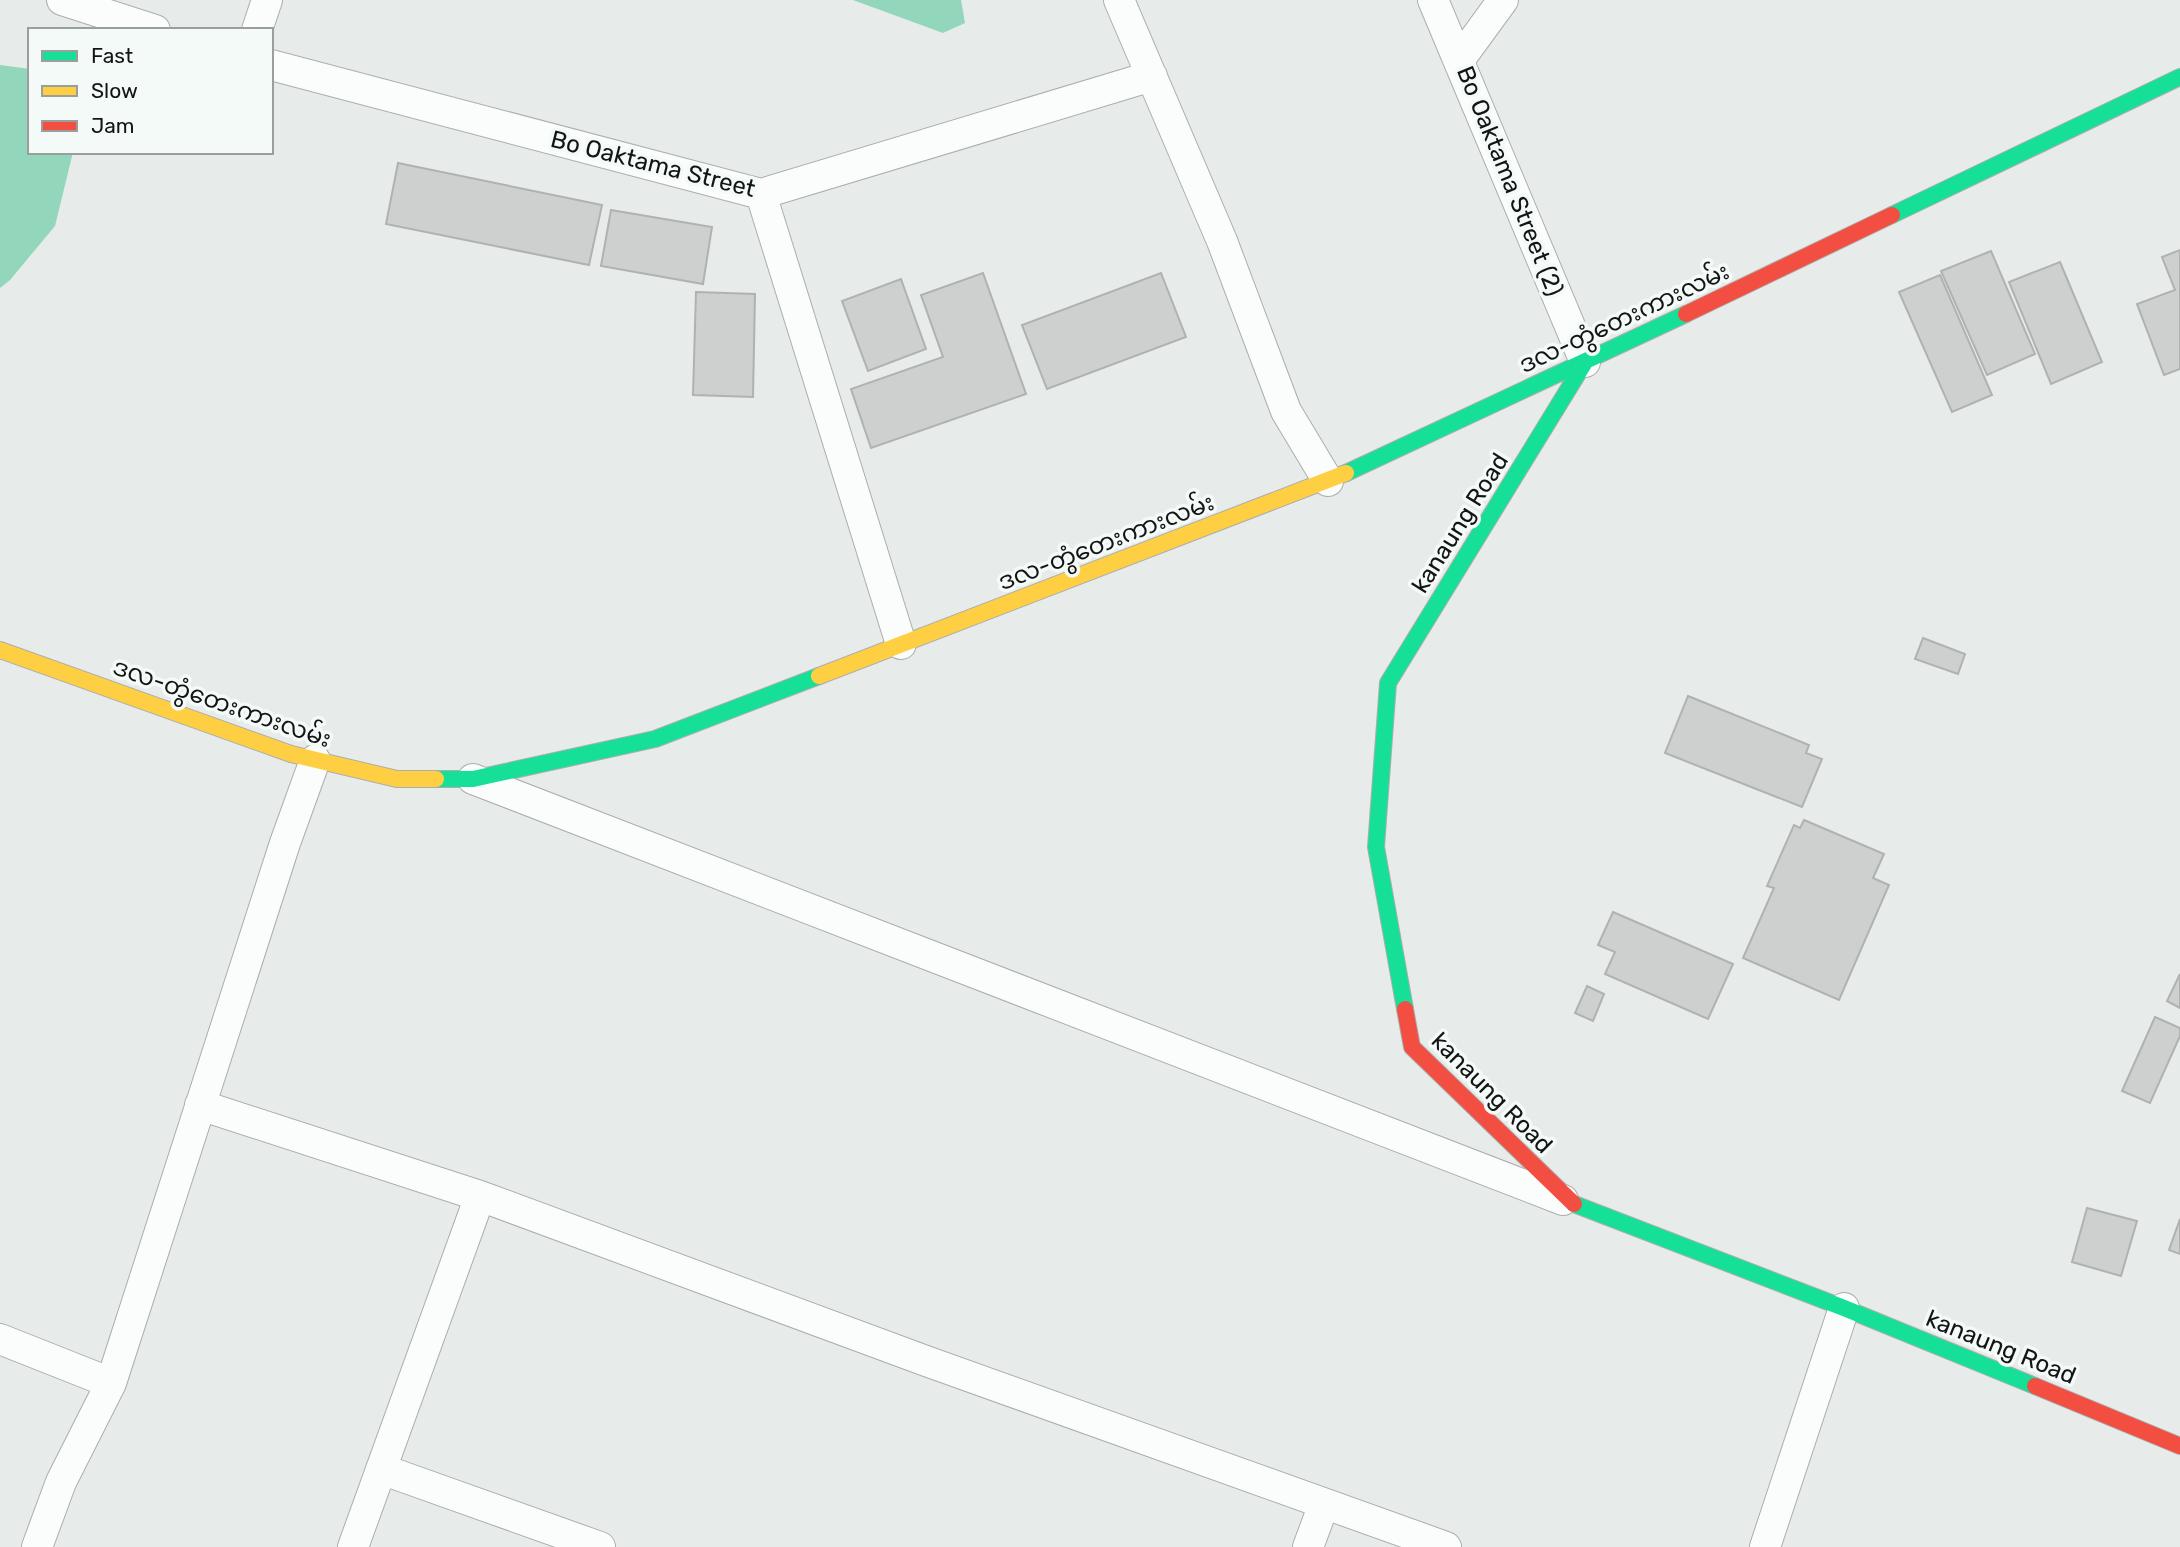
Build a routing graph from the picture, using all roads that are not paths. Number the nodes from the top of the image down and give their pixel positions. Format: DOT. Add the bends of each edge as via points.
graph roads {
  1 [pos="62,0"];
  2 [pos="267,0"];
  3 [pos="1119,0"];
  4 [pos="1433,0"];
  5 [pos="1503,0"];
  6 [pos="149,28"];
  7 [pos="258,28"];
  8 [pos="1460,60"];
  9 [pos="273,66"];
  10 [pos="1152,76"];
  11 [pos="2180,77"];
  12 [pos="761,194"];
  13 [pos="1585,362"];
  14 [pos="1328,481"];
  15 [pos="901,644"];
  16 [pos="0,650"];
  17 [pos="315,760"];
  18 [pos="473,779"];
  19 [pos="200,1105"];
  20 [pos="480,1196"];
  21 [pos="1570,1203"];
  22 [pos="1844,1308"];
  23 [pos="0,1339"];
  24 [pos="111,1383"];
  25 [pos="2180,1446"];
  26 [pos="381,1469"];
  27 [pos="1324,1504"];
  28 [pos="37,1547"];
  29 [pos="353,1547"];
  30 [pos="600,1547"];
  31 [pos="1308,1547"];
  32 [pos="1446,1547"];
  33 [pos="1765,1547"];
  1 -- 6 [label="street"];
  2 -- 7 [label="street"];
  3 -- 10 [label="street"];
  4 -- 8 [label="street, Bo Oaktama Street (2)"];
  5 -- 8 [label="street"];
  8 -- 13 [label="street, Bo Oaktama Street (2)"];
  9 -- 12 [label="street, Bo Oaktama Street"];
  10 -- 12 [label="street, Bo Oaktama Street"];
  10 -- 14 [label="street" via="1222,241 1286,411"];
  11 -- 13 [label="main road, ဒလ-တွံတေးကားလမ်း"];
  12 -- 15 [label="street"];
  13 -- 14 [label="main road, ဒလ-တွံတေးကားလမ်း"];
  13 -- 21 [label="main road, kanaung Road" via="1388,684 1377,846 1412,1047"];
  14 -- 15 [label="main road, ဒလ-တွံတေးကားလမ်း"];
  15 -- 18 [label="main road, ဒလ-တွံတေးကားလမ်း" via="655,739"];
  16 -- 17 [label="main road, ဒလ-တွံတေးကားလမ်း"];
  17 -- 18 [label="main road, ဒလ-တွံတေးကားလမ်း" via="397,779"];
  17 -- 19 [label="street"];
  18 -- 21 [label="street"];
  19 -- 20 [label="street"];
  19 -- 24 [label="street"];
  20 -- 26 [label="street"];
  20 -- 27 [label="street"];
  21 -- 22 [label="main road, kanaung Road"];
  22 -- 25 [label="main road, kanaung Road"];
  22 -- 33 [label="street"];
  23 -- 24 [label="street"];
  24 -- 28 [label="street" via="61,1482"];
  26 -- 29 [label="street"];
  26 -- 30 [label="street"];
  27 -- 31 [label="street"];
  27 -- 32 [label="street"];
}
